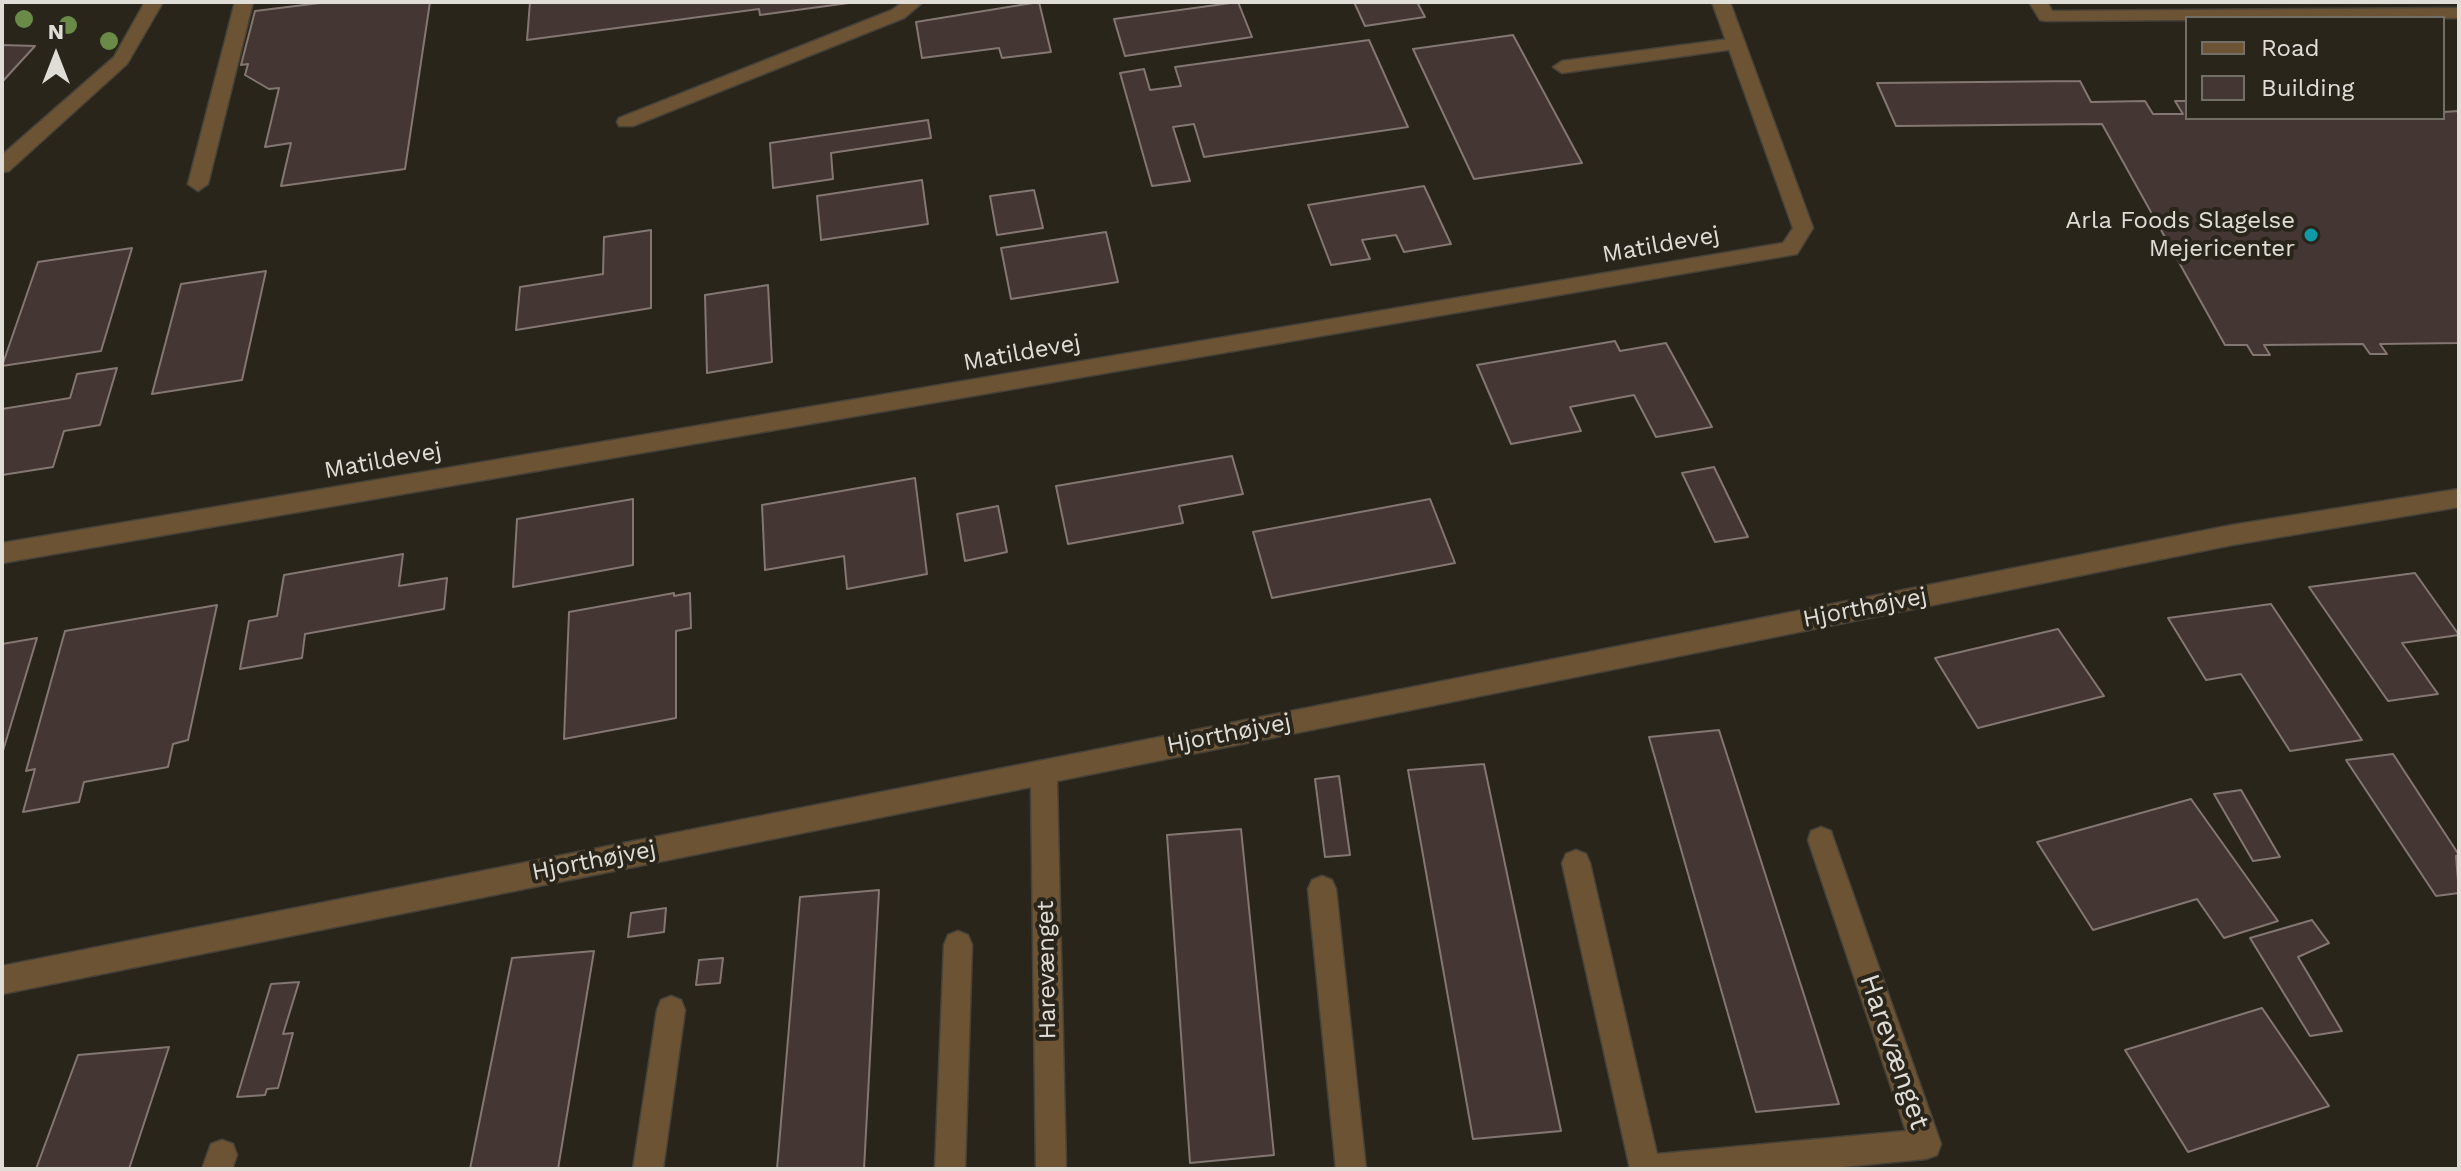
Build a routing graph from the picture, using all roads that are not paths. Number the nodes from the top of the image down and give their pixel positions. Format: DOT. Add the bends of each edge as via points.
graph roads {
  1 [pos="154,2"];
  2 [pos="244,2"];
  3 [pos="914,2"];
  4 [pos="1721,2"];
  5 [pos="2038,2"];
  6 [pos="2333,8"];
  7 [pos="2459,13"];
  8 [pos="1736,44"];
  9 [pos="1562,67"];
  10 [pos="626,122"];
  11 [pos="2,166"];
  12 [pos="198,184"];
  13 [pos="2459,498"];
  14 [pos="2,553"];
  15 [pos="1044,770"];
  16 [pos="1821,840"];
  17 [pos="1576,863"];
  18 [pos="1322,889"];
  19 [pos="958,945"];
  20 [pos="2,980"];
  21 [pos="671,1010"];
  22 [pos="648,1169"];
  23 [pos="950,1169"];
  24 [pos="1051,1169"];
  25 [pos="1351,1169"];
  26 [pos="1645,1169"];
  27 [pos="1657,1169"];
  1 -- 11 [label="street" via="121,60"];
  2 -- 12 [label="street"];
  3 -- 10 [label="street" via="898,14"];
  4 -- 8 [label="street, Matildevej"];
  5 -- 6 [label="street" via="2046,16"];
  6 -- 7 [label="street"];
  8 -- 9 [label="street"];
  8 -- 14 [label="street, Matildevej" via="1803,228 1790,249"];
  13 -- 15 [label="street, Hjorthøjvej" via="2232,535"];
  15 -- 20 [label="street, Hjorthøjvej"];
  15 -- 24 [label="street, Harevænget"];
  16 -- 27 [label="street, Harevænget" via="1926,1144"];
  17 -- 26 [label="street"];
  18 -- 25 [label="street"];
  19 -- 23 [label="street"];
  21 -- 22 [label="street"];
}
